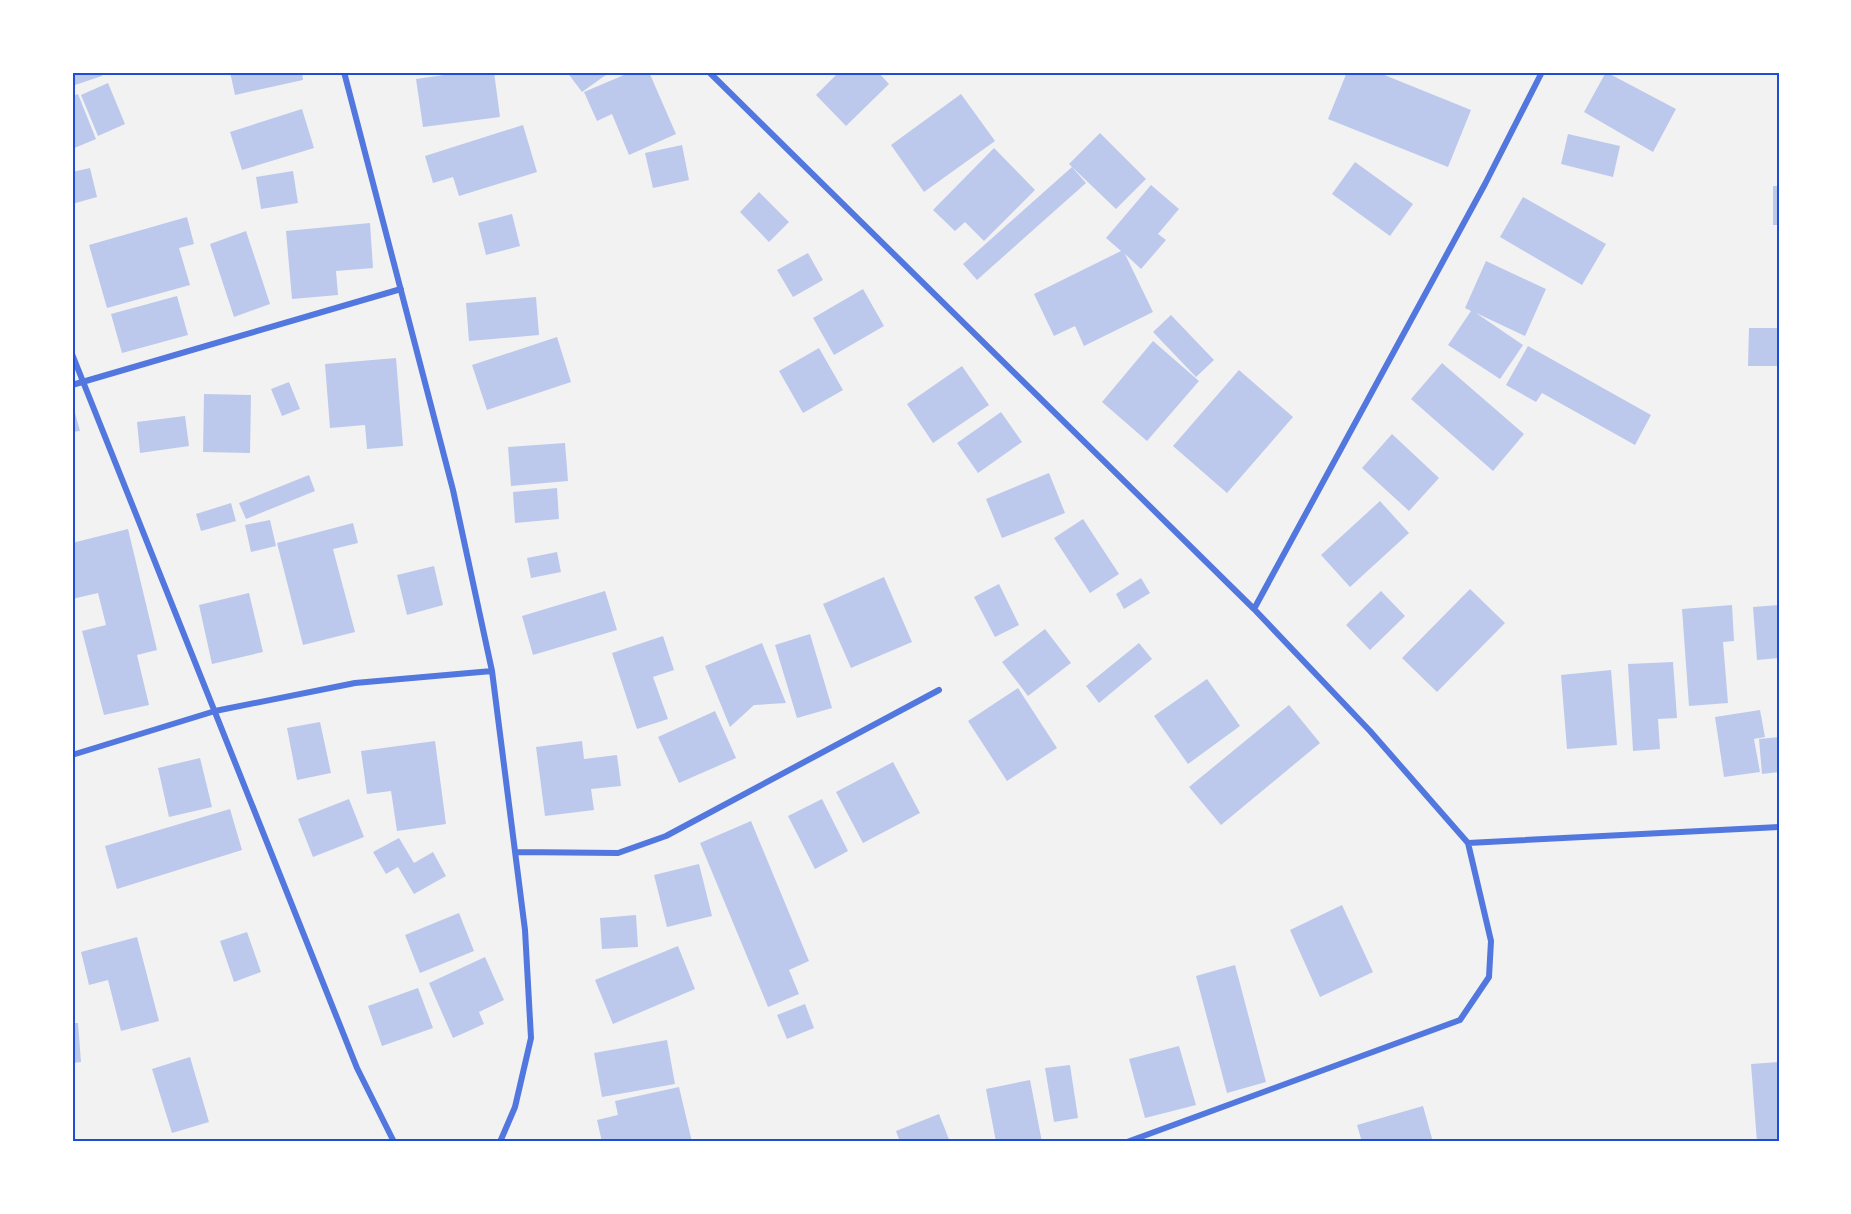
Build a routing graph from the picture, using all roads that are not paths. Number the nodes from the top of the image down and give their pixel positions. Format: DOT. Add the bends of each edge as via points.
graph roads {
  1 [pos="344,72"];
  2 [pos="709,72"];
  3 [pos="1542,72"];
  4 [pos="401,289"];
  5 [pos="72,354"];
  6 [pos="82,382"];
  7 [pos="72,385"];
  8 [pos="1254,609"];
  9 [pos="492,671"];
  10 [pos="939,690"];
  11 [pos="216,711"];
  12 [pos="72,755"];
  13 [pos="1779,827"];
  14 [pos="1468,843"];
  15 [pos="516,852"];
  16 [pos="394,1142"];
  17 [pos="500,1142"];
  18 [pos="1127,1142"];
  1 -- 4 [label="street"];
  2 -- 8 [label="street"];
  3 -- 8 [label="street" via="1480,194"];
  4 -- 6 [label="street"];
  4 -- 9 [label="street" via="453,490"];
  5 -- 6 [label="street"];
  6 -- 7 [label="street"];
  6 -- 11 [label="street"];
  8 -- 14 [label="street" via="1370,731"];
  9 -- 11 [label="street" via="355,683"];
  9 -- 15 [label="street"];
  10 -- 15 [label="street" via="666,836 618,853"];
  11 -- 12 [label="street"];
  11 -- 16 [label="street" via="357,1068"];
  13 -- 14 [label="street"];
  14 -- 18 [label="street" via="1491,941 1489,977 1460,1020"];
  15 -- 17 [label="street" via="531,1038 515,1107"];
}
